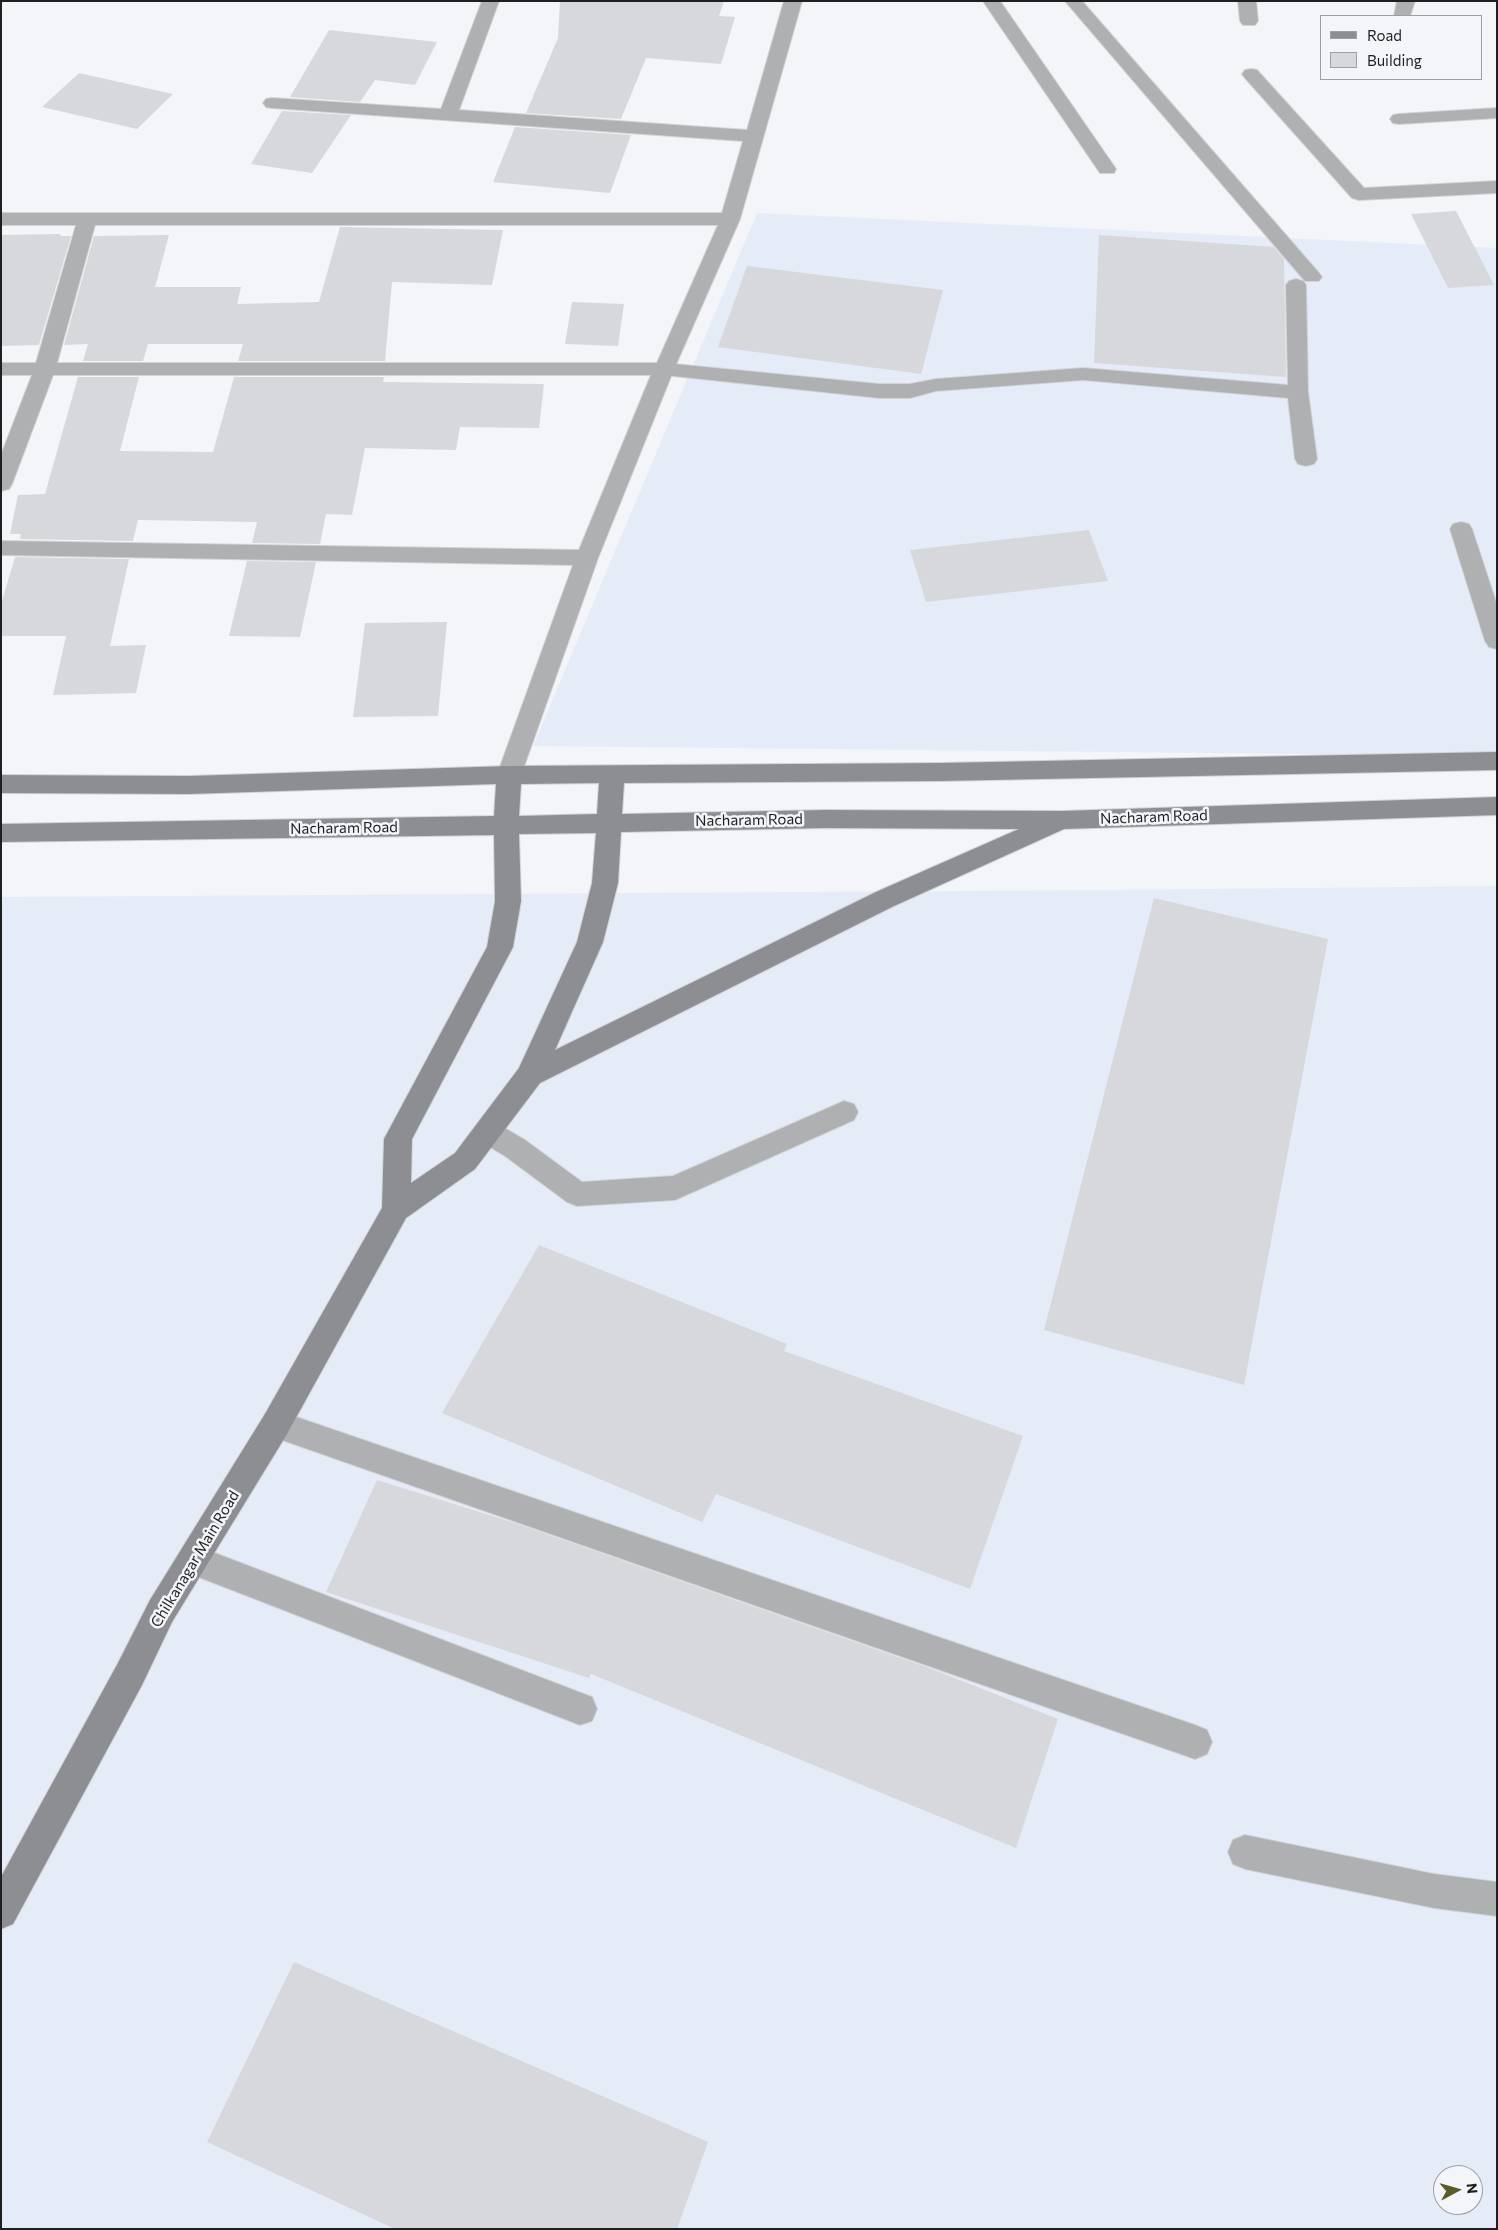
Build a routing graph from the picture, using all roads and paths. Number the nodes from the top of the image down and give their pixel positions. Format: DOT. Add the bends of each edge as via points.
graph roads {
  1 [pos="491,1"];
  2 [pos="793,1"];
  3 [pos="991,1"];
  4 [pos="1074,1"];
  5 [pos="1247,1"];
  6 [pos="1406,1"];
  7 [pos="1402,15"];
  8 [pos="1249,21"];
  9 [pos="1251,74"];
  10 [pos="272,103"];
  11 [pos="1497,113"];
  12 [pos="448,115"];
  13 [pos="1399,119"];
  14 [pos="755,136"];
  15 [pos="1107,169"];
  16 [pos="1497,187"];
  17 [pos="1,219"];
  18 [pos="87,219"];
  19 [pos="730,220"];
  20 [pos="45,368"];
  21 [pos="1,369"];
  22 [pos="664,369"];
  23 [pos="1298,392"];
  24 [pos="1306,459"];
  25 [pos="1,484"];
  26 [pos="1461,529"];
  27 [pos="1,548"];
  28 [pos="587,558"];
  29 [pos="1497,641"];
  30 [pos="1497,761"];
  31 [pos="612,774"];
  32 [pos="509,775"];
  33 [pos="1,784"];
  34 [pos="1497,806"];
  35 [pos="1062,820"];
  36 [pos="610,822"];
  37 [pos="506,824"];
  38 [pos="1,833"];
  39 [pos="530,1075"];
  40 [pos="844,1112"];
  41 [pos="488,1132"];
  42 [pos="396,1209"];
  43 [pos="276,1424"];
  44 [pos="194,1560"];
  45 [pos="580,1709"];
  46 [pos="1195,1742"];
  47 [pos="1245,1852"];
  48 [pos="1497,1899"];
  49 [pos="1,1912"];
  1 -- 12 [label="street"];
  2 -- 14 [label="street"];
  3 -- 15 [label="street"];
  4 -- 23 [label="street" via="1304,281"];
  5 -- 8 [label="street"];
  6 -- 7 [label="street"];
  9 -- 16 [label="street" via="1359,194"];
  10 -- 12 [label="street"];
  11 -- 13 [label="street"];
  12 -- 14 [label="street"];
  14 -- 19 [label="street"];
  17 -- 18 [label="street"];
  18 -- 19 [label="street"];
  18 -- 20 [label="street"];
  19 -- 22 [label="street"];
  20 -- 21 [label="street"];
  20 -- 22 [label="street"];
  20 -- 25 [label="street"];
  22 -- 23 [label="street" via="879,391 910,391 936,385 1083,374"];
  22 -- 28 [label="street"];
  23 -- 24 [label="street"];
  26 -- 29 [label="street"];
  27 -- 28 [label="street"];
  28 -- 32 [label="street"];
  30 -- 31 [label="main road" via="959,772"];
  31 -- 32 [label="main road"];
  31 -- 36 [label="main road"];
  32 -- 33 [label="main road" via="189,785"];
  32 -- 37 [label="main road"];
  34 -- 35 [label="main road, Nacharam Road"];
  35 -- 36 [label="main road, Nacharam Road"];
  35 -- 39 [label="main road" via="876,904"];
  36 -- 37 [label="main road, Nacharam Road"];
  36 -- 39 [label="main road" via="605,883 590,942"];
  37 -- 38 [label="main road, Nacharam Road"];
  37 -- 42 [label="main road" via="508,901 500,947 398,1139"];
  39 -- 41 [label="main road"];
  40 -- 41 [label="street" via="674,1188 577,1194"];
  41 -- 42 [label="main road" via="465,1161"];
  42 -- 43 [label="main road, Chilkanagar Main Road"];
  43 -- 44 [label="main road, Chilkanagar Main Road"];
  43 -- 46 [label="street"];
  44 -- 45 [label="street"];
  44 -- 49 [label="main road, Chilkanagar Main Road" via="162,1611"];
  47 -- 48 [label="street" via="1434,1891"];
}
